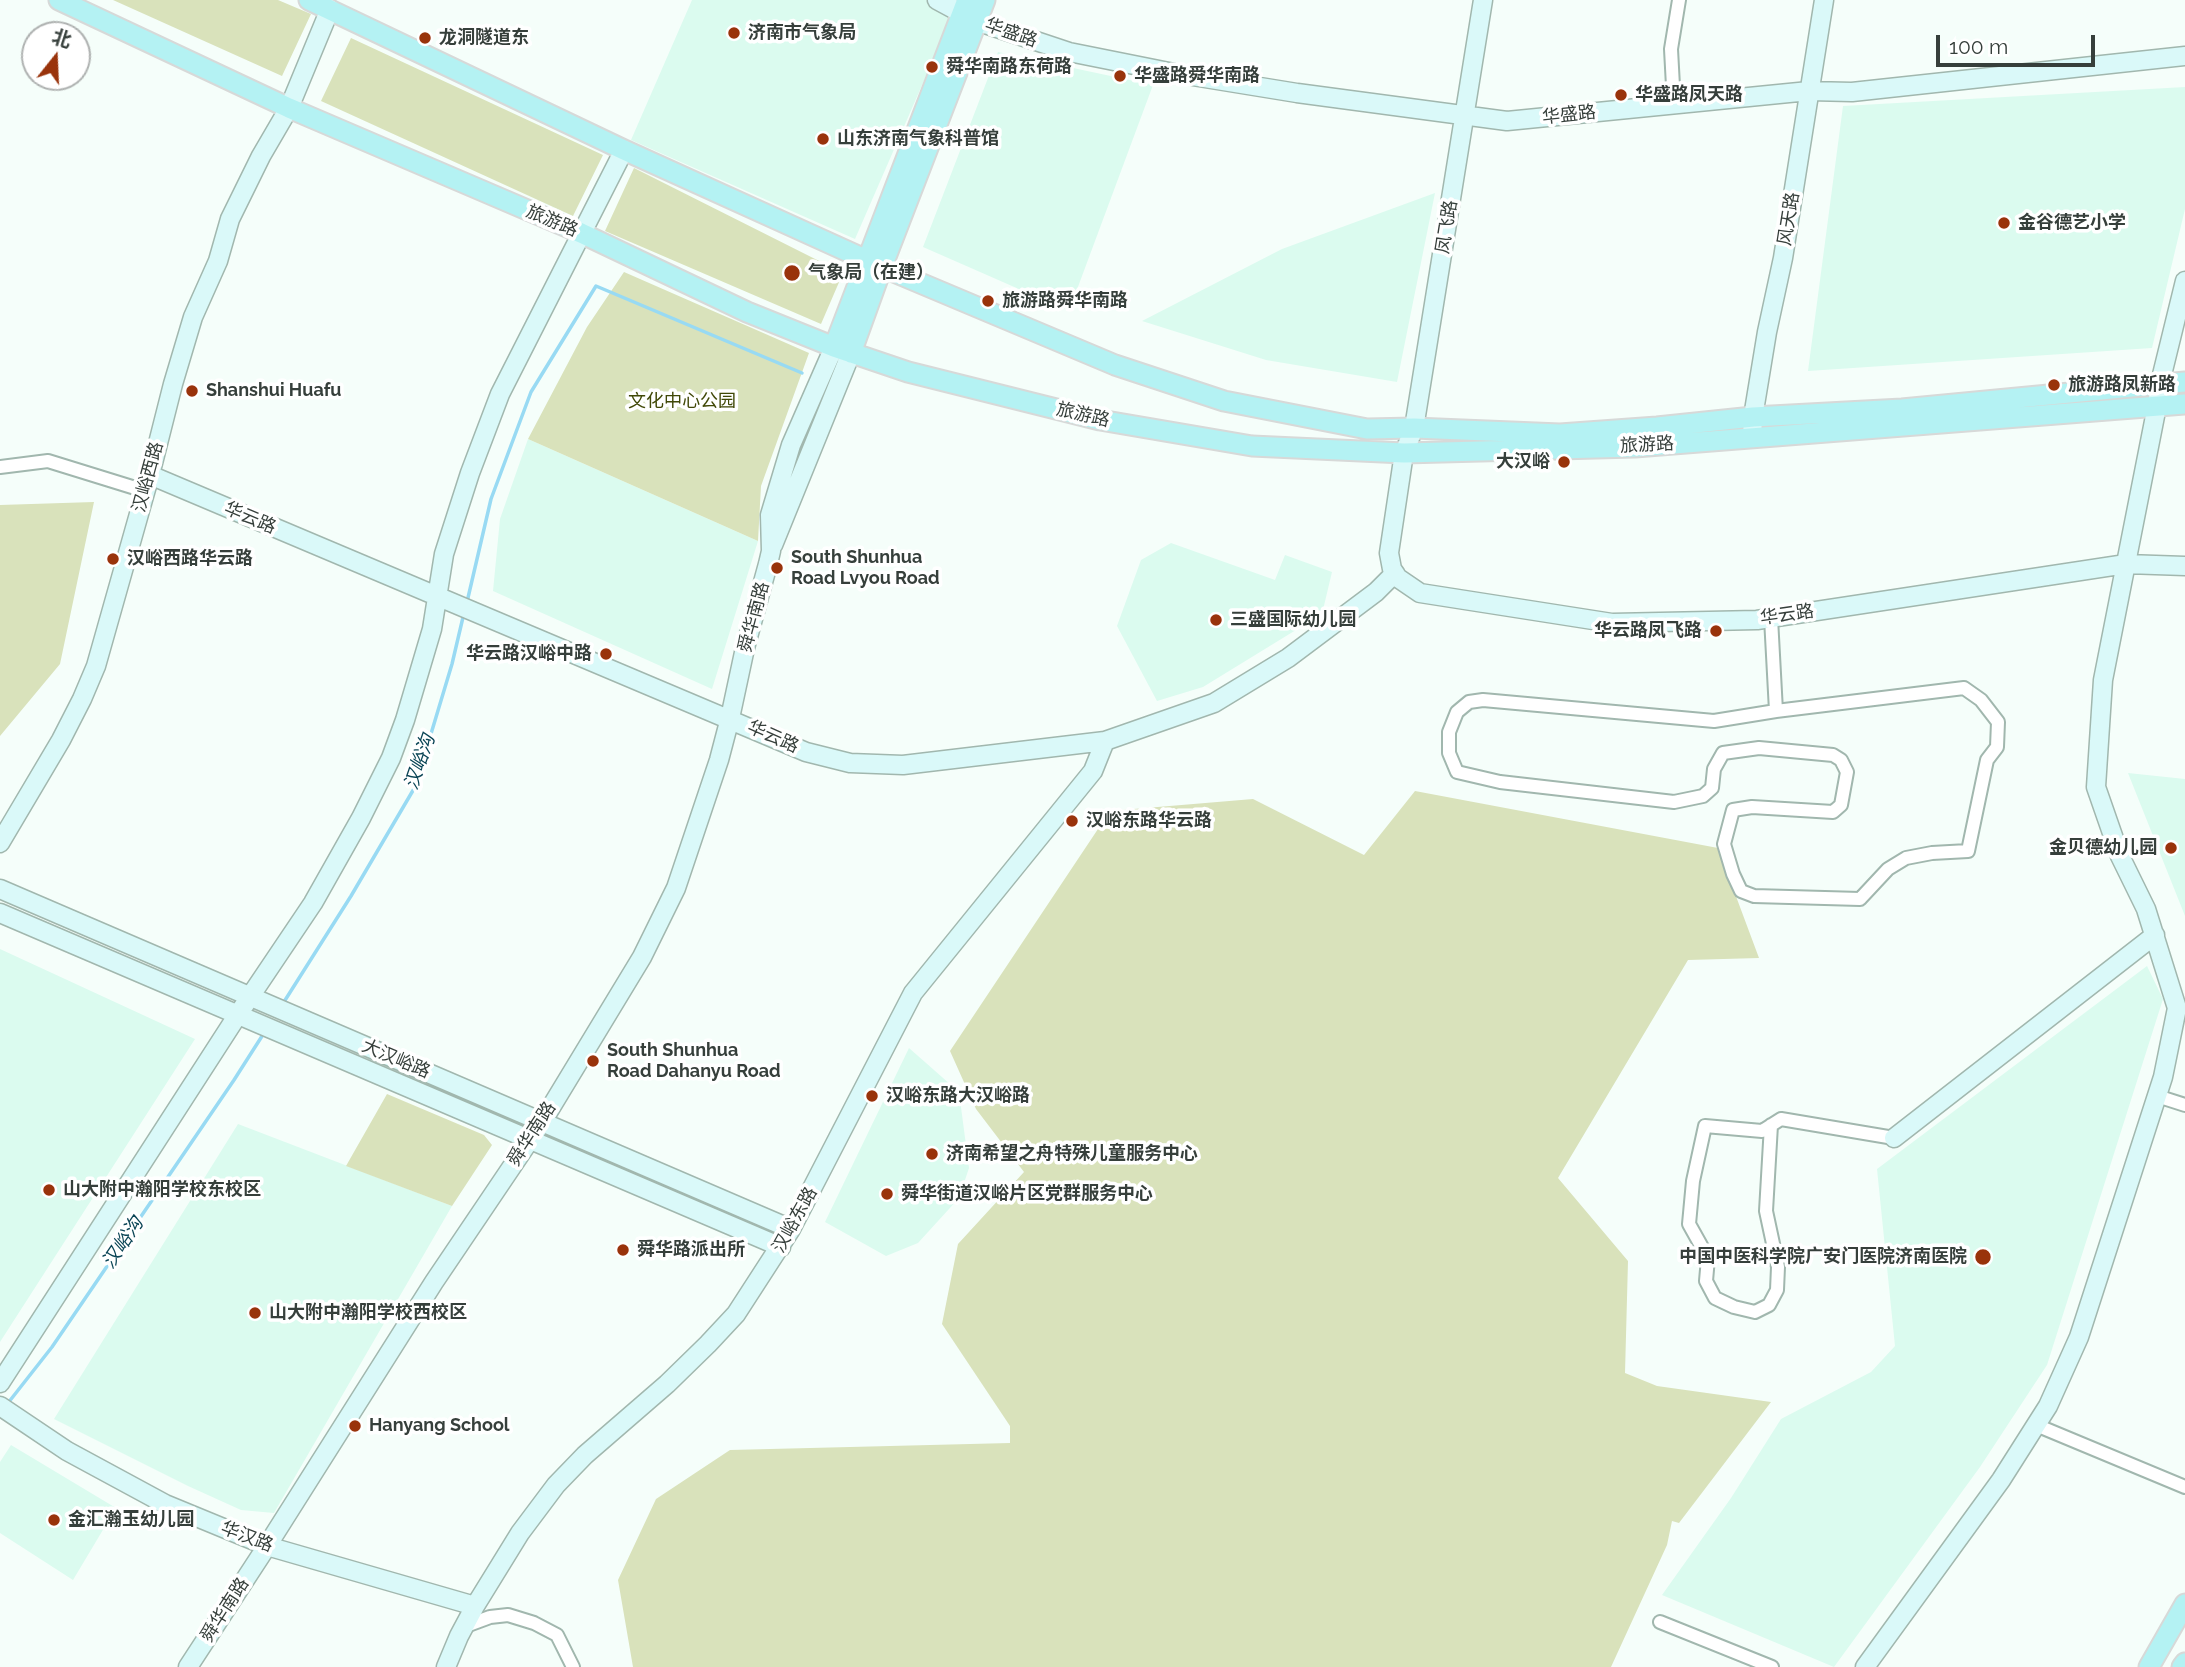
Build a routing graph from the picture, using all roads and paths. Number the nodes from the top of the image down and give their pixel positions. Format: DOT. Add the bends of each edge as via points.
graph roads {
  1 [pos="59,0"];
  2 [pos="309,0"];
  3 [pos="937,0"];
  4 [pos="985,0"];
  5 [pos="1483,0"];
  6 [pos="1679,0"];
  7 [pos="1824,0"];
  8 [pos="330,9"];
  9 [pos="968,12"];
  10 [pos="2185,56"];
  11 [pos="1809,91"];
  12 [pos="1674,105"];
  13 [pos="289,108"];
  14 [pos="1465,116"];
  15 [pos="624,150"];
  16 [pos="581,233"];
  17 [pos="874,264"];
  18 [pos="2185,281"];
  19 [pos="843,350"];
  20 [pos="2185,382"];
  21 [pos="2160,383"];
  22 [pos="2185,404"];
  23 [pos="2157,406"];
  24 [pos="1753,417"];
  25 [pos="1414,429"];
  26 [pos="1752,438"];
  27 [pos="1404,453"];
  28 [pos="0,467"];
  29 [pos="147,483"];
  30 [pos="2126,564"];
  31 [pos="2185,566"];
  32 [pos="1395,573"];
  33 [pos="437,598"];
  34 [pos="1771,618"];
  35 [pos="1776,711"];
  36 [pos="730,718"];
  37 [pos="1105,741"];
  38 [pos="0,843"];
  39 [pos="0,888"];
  40 [pos="0,913"];
  41 [pos="2155,934"];
  42 [pos="250,996"];
  43 [pos="237,1016"];
  44 [pos="2157,1096"];
  45 [pos="2185,1105"];
  46 [pos="542,1122"];
  47 [pos="1771,1125"];
  48 [pos="1895,1138"];
  49 [pos="528,1139"];
  50 [pos="791,1229"];
  51 [pos="781,1247"];
  52 [pos="0,1382"];
  53 [pos="4,1408"];
  54 [pos="2036,1425"];
  55 [pos="2185,1487"];
  56 [pos="267,1546"];
  57 [pos="2185,1604"];
  58 [pos="475,1606"];
  59 [pos="1660,1622"];
  60 [pos="463,1628"];
  61 [pos="2185,1662"];
  62 [pos="188,1667"];
  63 [pos="446,1667"];
  64 [pos="573,1667"];
  65 [pos="1772,1667"];
  66 [pos="1865,1667"];
  67 [pos="2149,1667"];
  68 [pos="2182,1667"];
  1 -- 13 [label="main road, 旅游路"];
  2 -- 8 [label="main road, 旅游路"];
  3 -- 9 [label="street, 华盛路"];
  4 -- 9 [label="main road, 舜华南路"];
  5 -- 14 [label="street, 凤飞路"];
  6 -- 12 [label="street" via="1671,50"];
  7 -- 11 [label="street, 风天路"];
  8 -- 13 [label="street, 汉峪西路"];
  8 -- 15 [label="main road, 旅游路"];
  9 -- 14 [label="street, 华盛路" via="1069,52 1297,93"];
  9 -- 17 [label="main road, 舜华南路"];
  10 -- 11 [label="street, 华盛路" via="1852,92"];
  11 -- 12 [label="street, 华盛路"];
  11 -- 24 [label="street, 风天路"];
  12 -- 14 [label="street, 华盛路" via="1507,121"];
  13 -- 16 [label="main road, 旅游路"];
  13 -- 29 [label="street, 汉峪西路" via="230,219 218,261 193,317"];
  14 -- 25 [label="street, 凤飞路"];
  15 -- 16 [label="street"];
  15 -- 17 [label="main road, 旅游路"];
  16 -- 19 [label="main road, 旅游路" via="747,312"];
  16 -- 33 [label="street" via="500,394 444,554"];
  17 -- 19 [label="main road, 舜华南路"];
  17 -- 25 [label="main road, 旅游路" via="1115,365 1224,401 1367,429"];
  18 -- 21 [label="street"];
  19 -- 27 [label="main road, 旅游路" via="908,372 1100,420 1252,446"];
  19 -- 36 [label="street, 舜华南路" via="791,445 770,515 771,551"];
  20 -- 21 [label="main road, 旅游路"];
  21 -- 23 [label="street"];
  21 -- 24 [label="main road, 旅游路" via="1902,409"];
  22 -- 23 [label="main road, 旅游路"];
  23 -- 26 [label="main road, 旅游路"];
  23 -- 30 [label="street"];
  24 -- 25 [label="main road, 旅游路" via="1560,434"];
  24 -- 26 [label="street, 风天路"];
  25 -- 27 [label="street, 凤飞路"];
  26 -- 27 [label="main road, 旅游路" via="1635,447"];
  27 -- 32 [label="street" via="1390,553"];
  28 -- 29 [label="street" via="48,461"];
  29 -- 33 [label="street, 华云路"];
  29 -- 38 [label="street, 汉峪西路" via="96,666 61,740"];
  30 -- 31 [label="street, 华云路"];
  30 -- 34 [label="street, 华云路"];
  30 -- 41 [label="street" via="2103,680 2096,787"];
  32 -- 34 [label="street, 华云路" via="1420,593 1612,622"];
  32 -- 37 [label="street, 华云路" via="1288,658 1214,703"];
  33 -- 36 [label="street, 华云路"];
  33 -- 42 [label="street" via="418,679 391,758 313,903"];
  34 -- 35 [label="street"];
  35 -- 35 [label="street" via="1714,721 1483,700 1469,702 1457,712 1449,732 1450,753 1457,772 1500,782 1674,802 1703,796 1712,788 1714,769 1723,753 1759,748 1833,755 1847,772 1841,804 1833,812 1733,810 1724,844 1741,891 1754,896 1860,899 1888,869 1906,858 1968,851 1987,760 1997,747 1998,722 1981,700 1964,688"];
  36 -- 37 [label="street, 华云路" via="806,752 850,763 903,765"];
  36 -- 46 [label="street, 舜华南路" via="676,888 642,957"];
  37 -- 50 [label="street, 汉峪东路" via="1093,771 913,993"];
  39 -- 42 [label="street, 大汉峪路"];
  40 -- 43 [label="street, 大汉峪路"];
  41 -- 44 [label="street" via="2178,1008"];
  41 -- 48 [label="street"];
  42 -- 43 [label="street"];
  42 -- 46 [label="street, 大汉峪路"];
  43 -- 49 [label="street, 大汉峪路"];
  43 -- 52 [label="street"];
  44 -- 45 [label="street"];
  44 -- 54 [label="street" via="2079,1337"];
  46 -- 49 [label="street, 舜华南路"];
  46 -- 50 [label="street, 大汉峪路"];
  47 -- 47 [label="street" via="1762,1131 1705,1126 1689,1208 1689,1224 1708,1258 1706,1281 1715,1298 1755,1312 1769,1306 1777,1290 1778,1267 1766,1211"];
  47 -- 48 [label="street" via="1781,1119"];
  49 -- 51 [label="street, 大汉峪路"];
  49 -- 56 [label="street, 舜华南路"];
  50 -- 51 [label="street, 汉峪东路"];
  51 -- 58 [label="street, 汉峪东路" via="736,1314 708,1344 556,1485"];
  53 -- 56 [label="street, 华汉路" via="67,1451 164,1504"];
  54 -- 55 [label="street"];
  54 -- 66 [label="street"];
  56 -- 58 [label="street, 华汉路"];
  56 -- 62 [label="street, 舜华南路"];
  57 -- 67 [label="main road"];
  58 -- 60 [label="street, 汉峪东路"];
  59 -- 65 [label="street"];
  60 -- 63 [label="street, 汉峪东路"];
  60 -- 64 [label="street" via="508,1615 534,1623 557,1635"];
  61 -- 68 [label="main road"];
}
